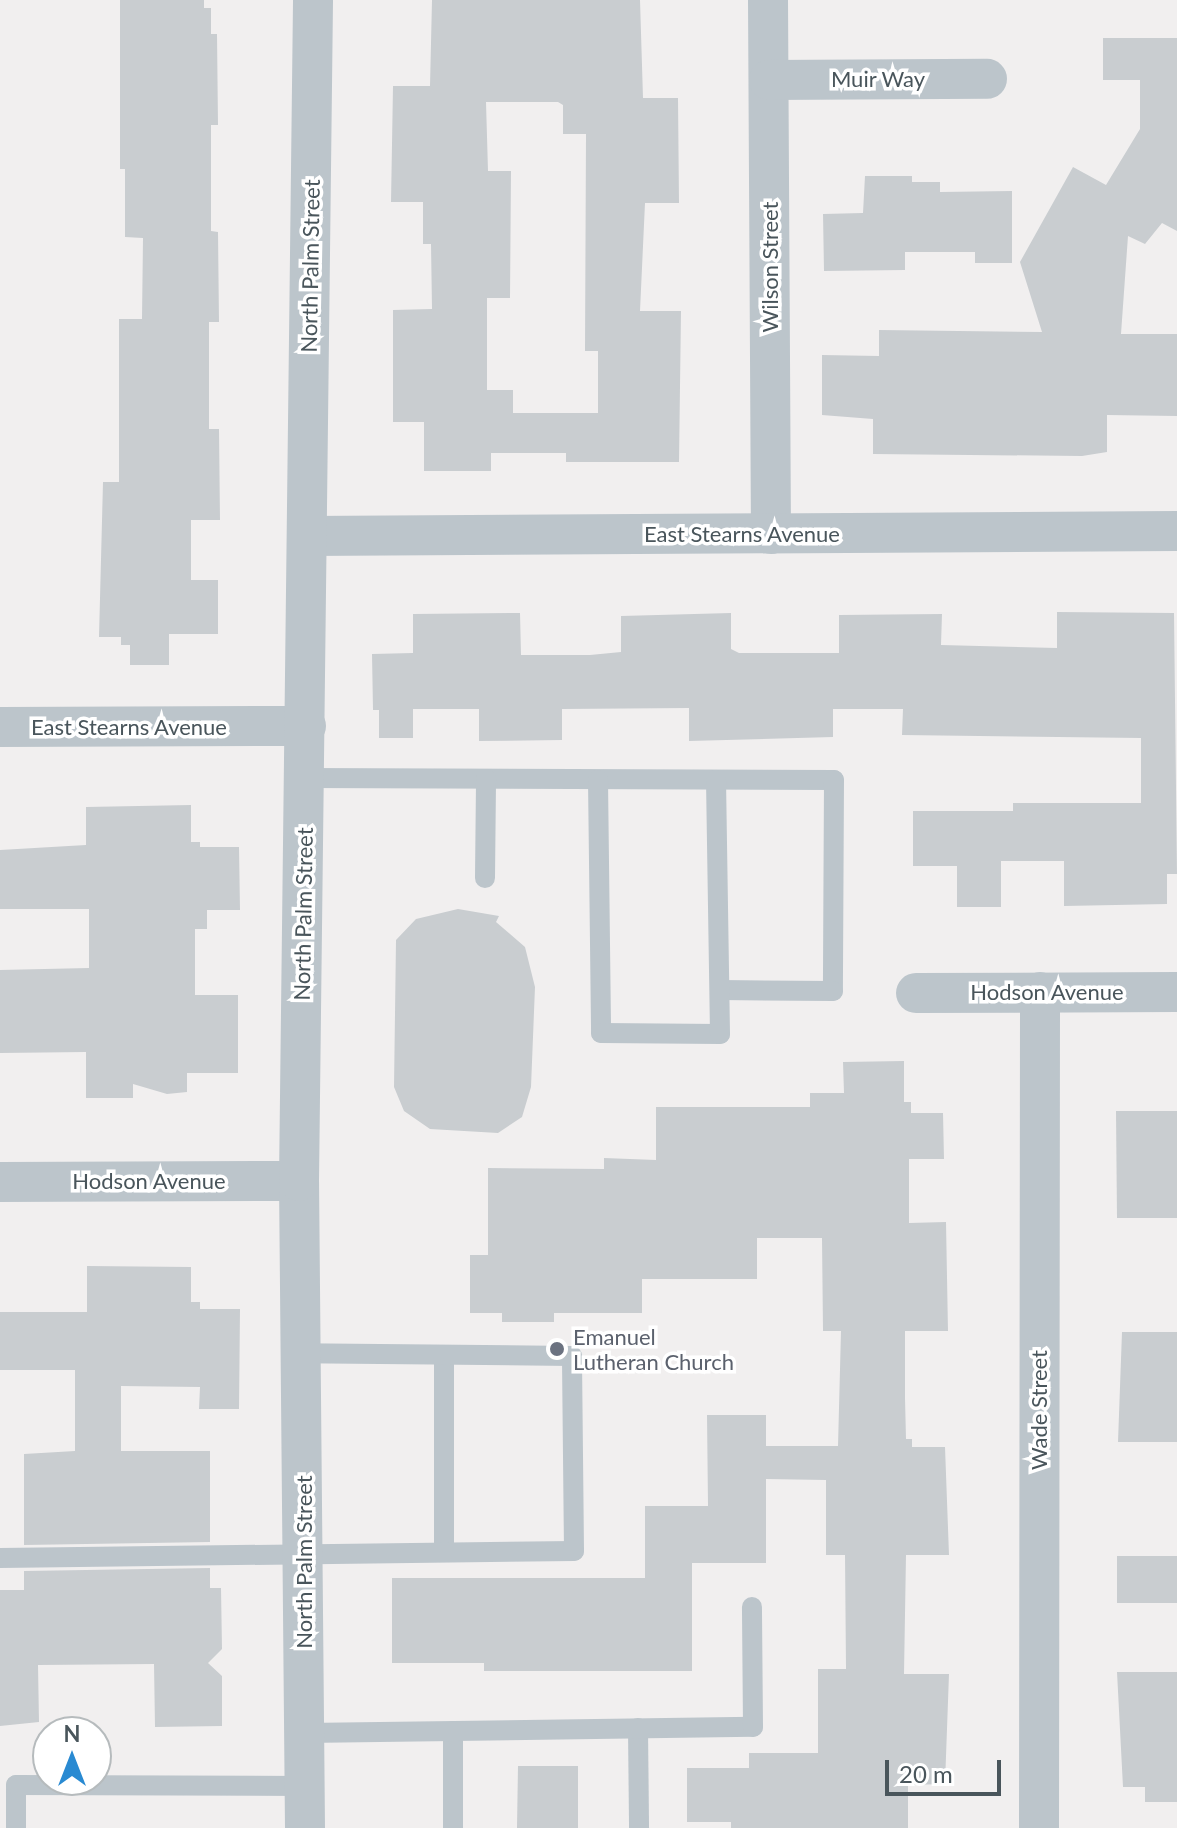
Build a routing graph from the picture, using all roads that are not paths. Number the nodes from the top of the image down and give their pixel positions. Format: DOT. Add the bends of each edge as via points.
graph roads {
  1 [pos="313,0"];
  2 [pos="768,0"];
  3 [pos="987,79"];
  4 [pos="769,80"];
  5 [pos="1177,531"];
  6 [pos="771,534"];
  7 [pos="307,536"];
  8 [pos="306,726"];
  9 [pos="0,727"];
  10 [pos="305,778"];
  11 [pos="486,779"];
  12 [pos="598,780"];
  13 [pos="716,780"];
  14 [pos="485,878"];
  15 [pos="720,990"];
  16 [pos="1040,992"];
  17 [pos="1177,992"];
  18 [pos="916,993"];
  19 [pos="299,1181"];
  20 [pos="0,1182"];
  21 [pos="302,1353"];
  22 [pos="444,1355"];
  23 [pos="444,1551"];
  24 [pos="305,1553"];
  25 [pos="0,1558"];
  26 [pos="752,1607"];
  27 [pos="638,1728"];
  28 [pos="453,1731"];
  29 [pos="305,1733"];
  30 [pos="305,1786"];
  31 [pos="16,1828"];
  32 [pos="305,1828"];
  33 [pos="453,1828"];
  34 [pos="639,1828"];
  35 [pos="1039,1828"];
  1 -- 7 [label="street, North Palm Street"];
  2 -- 4 [label="street, Wilson Street"];
  3 -- 4 [label="street, Muir Way"];
  4 -- 6 [label="street, Wilson Street"];
  5 -- 6 [label="street, East Stearns Avenue"];
  6 -- 7 [label="street, East Stearns Avenue"];
  7 -- 8 [label="street, North Palm Street"];
  8 -- 9 [label="street, East Stearns Avenue"];
  8 -- 10 [label="street, North Palm Street"];
  10 -- 11 [label="lane"];
  10 -- 19 [label="street, North Palm Street"];
  11 -- 12 [label="lane"];
  11 -- 14 [label="lane"];
  12 -- 13 [label="lane"];
  12 -- 15 [label="lane" via="601,1033 720,1034"];
  13 -- 15 [label="lane"];
  13 -- 15 [label="lane" via="834,780 833,991"];
  16 -- 17 [label="street, Hodson Avenue"];
  16 -- 18 [label="street, Hodson Avenue"];
  16 -- 35 [label="street, Wade Street"];
  19 -- 20 [label="street, Hodson Avenue"];
  19 -- 21 [label="street, North Palm Street"];
  21 -- 22 [label="lane"];
  21 -- 24 [label="street, North Palm Street"];
  22 -- 23 [label="lane"];
  22 -- 23 [label="lane" via="572,1356 574,1551"];
  23 -- 24 [label="lane"];
  24 -- 25 [label="lane"];
  24 -- 29 [label="street, North Palm Street"];
  26 -- 27 [label="lane" via="753,1727"];
  27 -- 28 [label="lane"];
  27 -- 34 [label="lane"];
  28 -- 29 [label="lane"];
  28 -- 33 [label="lane"];
  29 -- 30 [label="street, North Palm Street"];
  30 -- 31 [label="lane" via="16,1785"];
  30 -- 32 [label="street, North Palm Street"];
}
